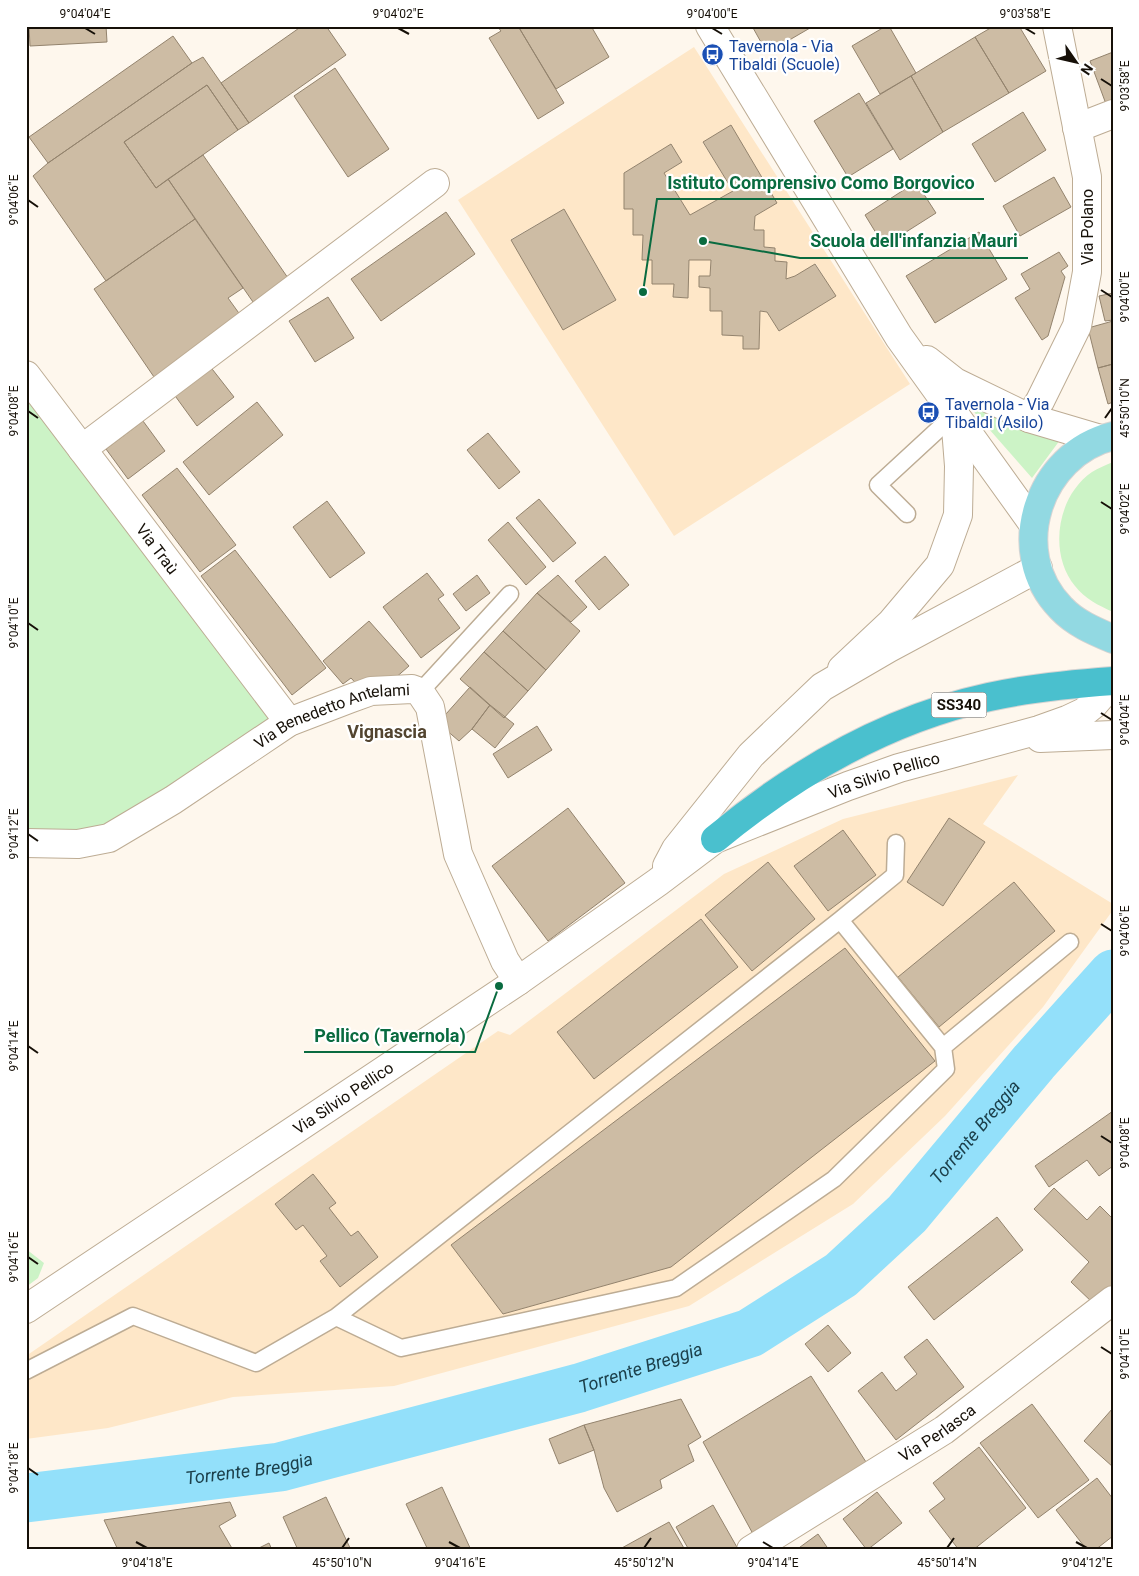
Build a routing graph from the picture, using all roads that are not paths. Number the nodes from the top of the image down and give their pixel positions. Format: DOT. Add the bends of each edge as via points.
graph roads {
  1 [pos="710,26"];
  2 [pos="1057,26"];
  3 [pos="1113,114"];
  4 [pos="1077,128"];
  5 [pos="435,183"];
  6 [pos="899,337"];
  7 [pos="26,375"];
  8 [pos="954,414"];
  9 [pos="1029,418"];
  10 [pos="1106,437"];
  11 [pos="82,449"];
  12 [pos="907,514"];
  13 [pos="1034,525"];
  14 [pos="1038,568"];
  15 [pos="510,594"];
  16 [pos="1113,639"];
  17 [pos="1113,682"];
  18 [pos="822,687"];
  19 [pos="420,692"];
  20 [pos="289,722"];
  21 [pos="1113,735"];
  22 [pos="1006,739"];
  23 [pos="715,838"];
  24 [pos="26,843"];
  25 [pos="896,843"];
  26 [pos="658,882"];
  27 [pos="840,920"];
  28 [pos="1070,942"];
  29 [pos="518,981"];
  30 [pos="943,1047"];
  31 [pos="1113,1300"];
  32 [pos="26,1309"];
  33 [pos="336,1317"];
  34 [pos="26,1371"];
  35 [pos="754,1549"];
  1 -- 6 [label="street"];
  2 -- 4 [label="street, Via Polano"];
  3 -- 4 [label="street"];
  4 -- 9 [label="street, Via Polano" via="1087,178 1087,272 1077,326"];
  5 -- 11 [label="street"];
  6 -- 8 [label="street"];
  6 -- 9 [label="street" via="955,382"];
  7 -- 11 [label="street, Via Traù"];
  8 -- 12 [label="lane" via="878,486"];
  8 -- 13 [label="street"];
  8 -- 18 [label="street" via="959,466 958,515 940,565 891,623"];
  9 -- 10 [label="street"];
  10 -- 13 [label="main road" via="1078,451 1056,472 1040,499"];
  11 -- 20 [label="street, Via Traù"];
  13 -- 14 [label="main road"];
  14 -- 16 [label="main road" via="1047,589 1061,608 1084,627"];
  14 -- 18 [label="street, Via Silvio Pellico"];
  15 -- 19 [label="lane"];
  17 -- 22 [label="street, Via Silvio Pellico" via="1084,712"];
  17 -- 23 [label="highway, SS340" via="1025,690 924,716 868,739 816,766"];
  18 -- 26 [label="street, Via Silvio Pellico" via="751,756 676,849"];
  19 -- 20 [label="street, Via Benedetto Antelami" via="405,688 371,692"];
  19 -- 29 [label="street, Via Benedetto Antelami" via="430,707 458,854 505,961"];
  20 -- 24 [label="street, Via Benedetto Antelami" via="173,800 109,838 78,844"];
  21 -- 22 [label="street"];
  22 -- 23 [label="street, Via Silvio Pellico" via="899,768"];
  23 -- 26 [label="street, Via Silvio Pellico"];
  25 -- 27 [label="lane" via="895,875"];
  26 -- 29 [label="street, Via Silvio Pellico"];
  27 -- 30 [label="lane"];
  27 -- 33 [label="lane"];
  28 -- 30 [label="lane"];
  29 -- 32 [label="street, Via Silvio Pellico"];
  30 -- 33 [label="lane" via="946,1069 834,1179 676,1288 401,1348"];
  31 -- 35 [label="street, Via Perlasca" via="944,1430"];
  33 -- 34 [label="lane" via="256,1363 133,1316"];
}
